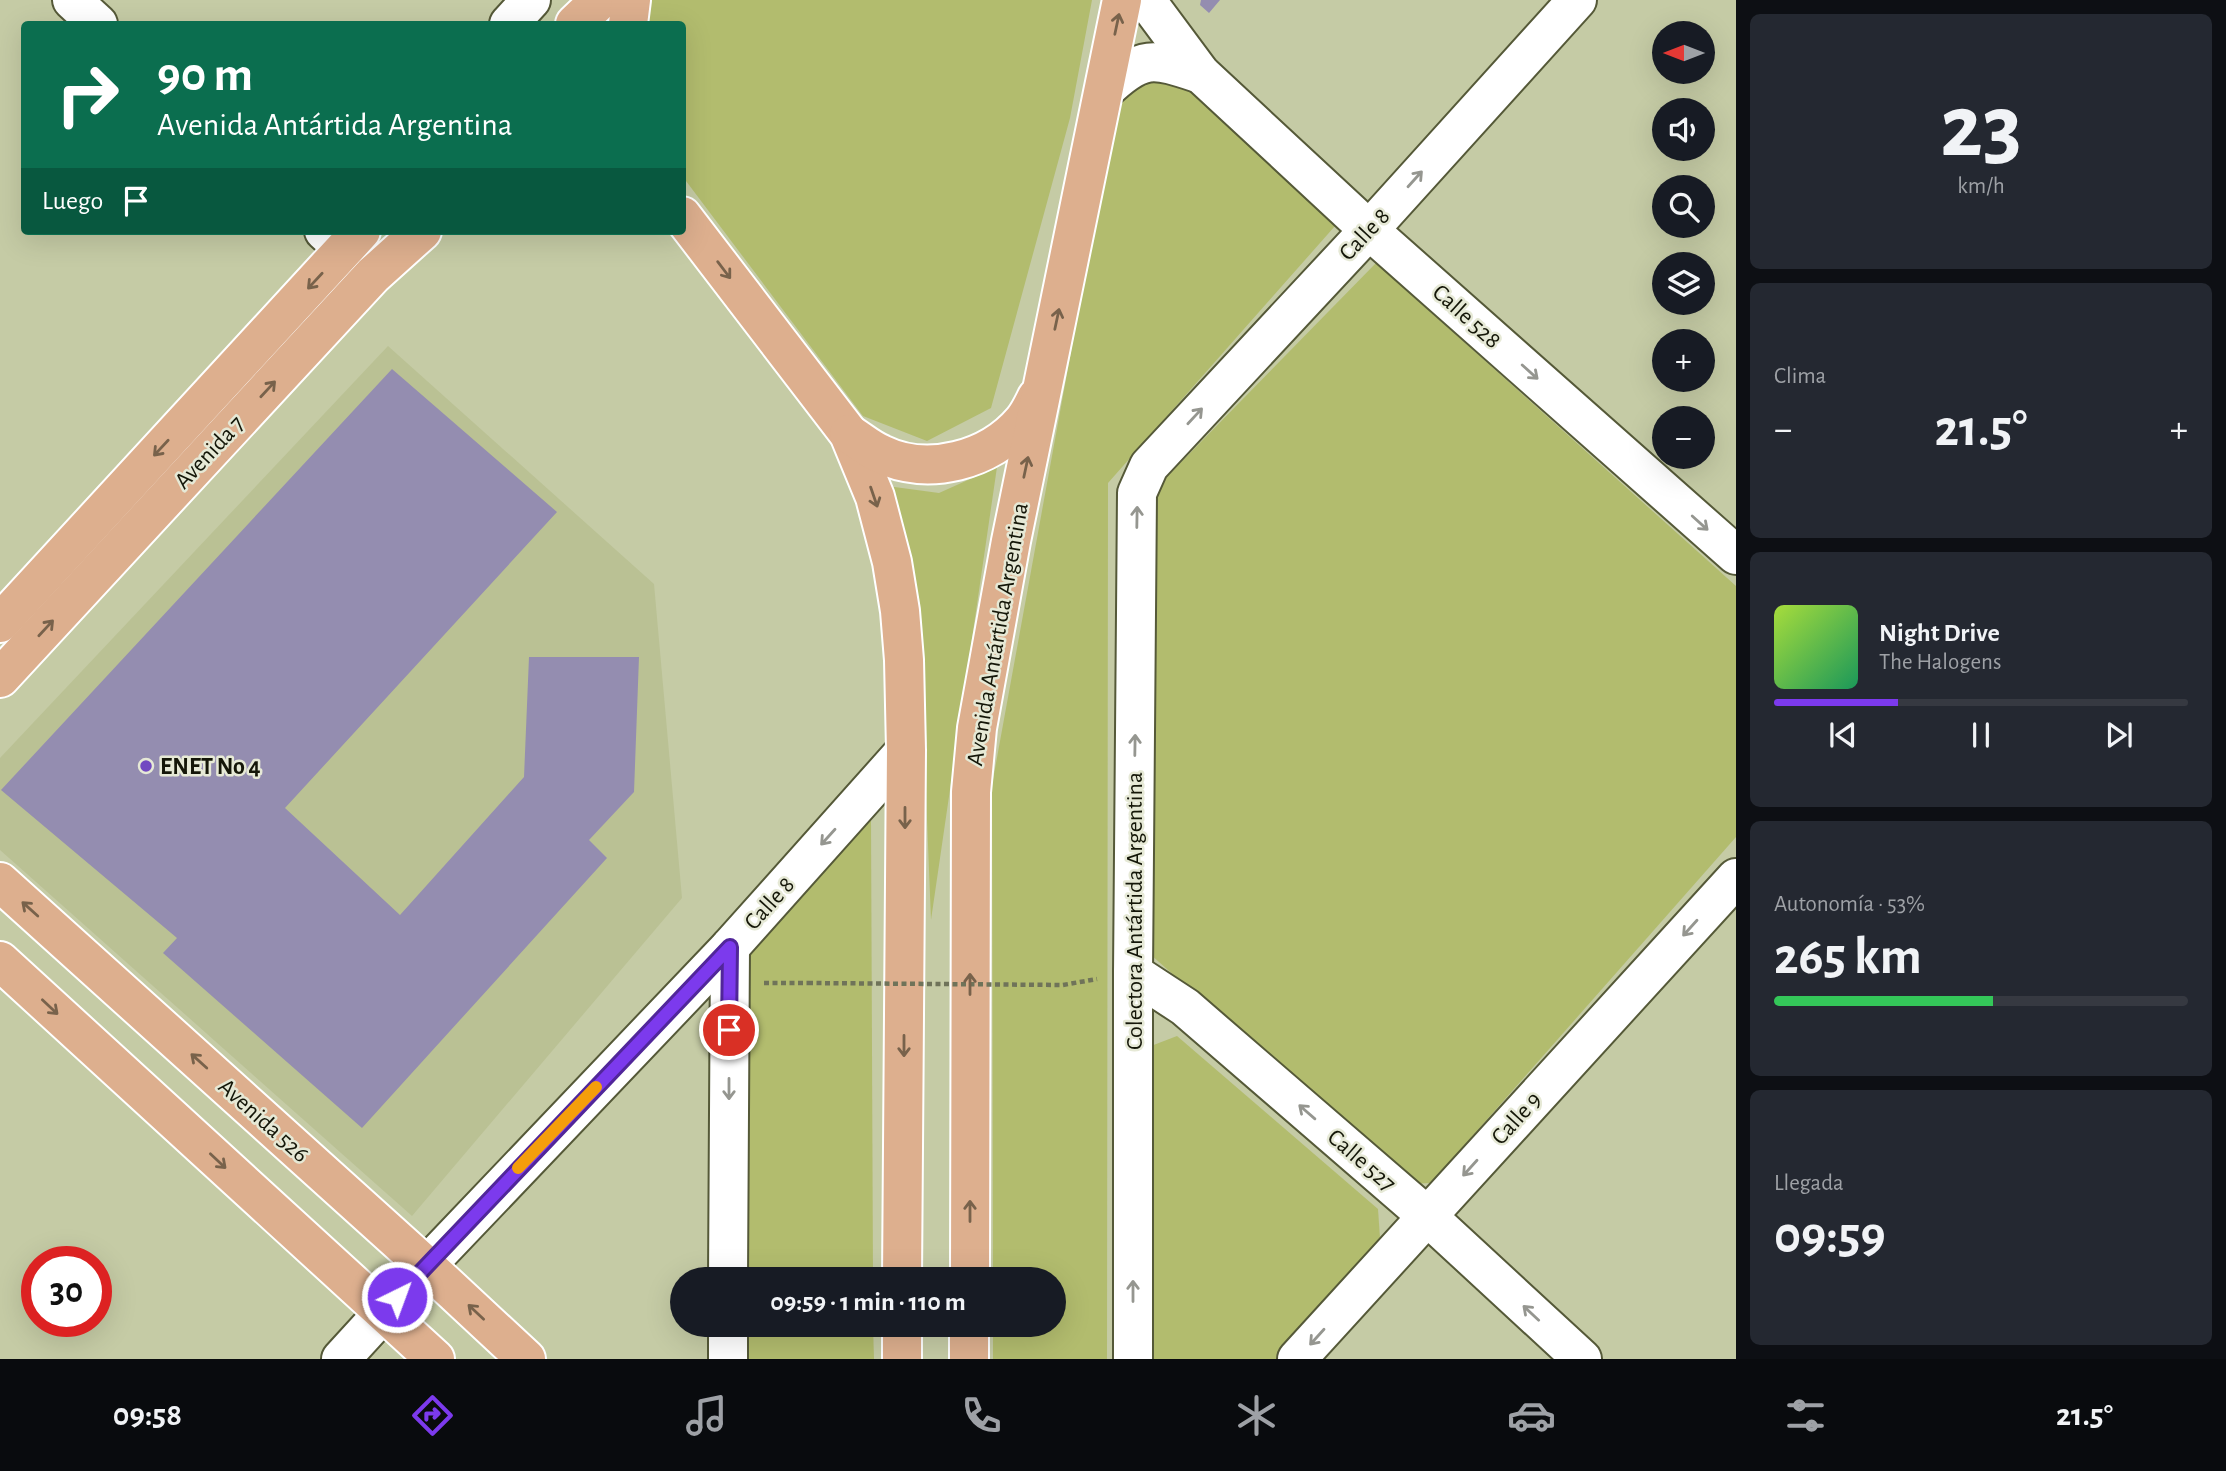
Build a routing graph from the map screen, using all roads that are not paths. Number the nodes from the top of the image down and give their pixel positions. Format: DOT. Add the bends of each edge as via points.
graph roads {
  1 [pos="72,0"];
  2 [pos="531,0"];
  3 [pos="600,0"];
  4 [pos="631,0"];
  5 [pos="1122,0"];
  6 [pos="1146,0"];
  7 [pos="1577,0"];
  8 [pos="95,21"];
  9 [pos="512,21"];
  10 [pos="578,21"];
  11 [pos="628,21"];
  12 [pos="1201,74"];
  13 [pos="1105,90"];
  14 [pos="686,221"];
  15 [pos="1369,230"];
  16 [pos="418,235"];
  17 [pos="343,237"];
  18 [pos="373,275"];
  19 [pos="1043,386"];
  20 [pos="849,434"];
  21 [pos="1149,467"];
  22 [pos="1736,555"];
  23 [pos="0,623"];
  24 [pos="0,678"];
  25 [pos="906,750"];
  26 [pos="1736,878"];
  27 [pos="0,882"];
  28 [pos="730,947"];
  29 [pos="0,961"];
  30 [pos="1133,973"];
  31 [pos="1427,1216"];
  32 [pos="426,1266"];
  33 [pos="728,1267"];
  34 [pos="902,1267"];
  35 [pos="970,1267"];
  36 [pos="383,1313"];
  37 [pos="728,1337"];
  38 [pos="902,1337"];
  39 [pos="970,1337"];
  40 [pos="341,1359"];
  41 [pos="435,1359"];
  42 [pos="526,1359"];
  43 [pos="728,1359"];
  44 [pos="902,1359"];
  45 [pos="969,1359"];
  46 [pos="1133,1359"];
  47 [pos="1297,1359"];
  48 [pos="1581,1359"];
  1 -- 8 [label="street"];
  2 -- 9 [label="street"];
  3 -- 10 [label="main road"];
  4 -- 11 [label="main road"];
  13 -- 5 [label="main road, Avenida Antártida Argentina, one-way"];
  6 -- 12 [label="street, Calle 528"];
  15 -- 7 [label="street, Calle 8, one-way"];
  12 -- 13 [label="street, Calle 528" via="1165,62 1146,62 1122,74"];
  12 -- 15 [label="street, Calle 528"];
  19 -- 13 [label="main road, Avenida Antártida Argentina, one-way"];
  14 -- 20 [label="main road, one-way"];
  21 -- 15 [label="street, Calle 8, one-way"];
  15 -- 22 [label="street, Calle 528, one-way"];
  16 -- 18 [label="main road, Avenida 7"];
  17 -- 18 [label="street"];
  17 -- 23 [label="main road, Avenida 7, one-way"];
  24 -- 18 [label="main road, Avenida 7, one-way"];
  19 -- 20 [label="main road" via="1024,420 994,446 958,461 919,465 881,455"];
  35 -- 19 [label="main road, Avenida Antártida Argentina, one-way" via="972,779 977,728"];
  20 -- 25 [label="main road, one-way" via="875,497 892,562 904,660"];
  30 -- 21 [label="street, Colectora Antártida Argentina, one-way" via="1137,493"];
  25 -- 28 [label="street, Calle 8, one-way"];
  25 -- 34 [label="main road, one-way"];
  26 -- 31 [label="street, Calle 9, one-way"];
  32 -- 27 [label="main road, Avenida 526, one-way"];
  28 -- 32 [label="street, Calle 8"];
  28 -- 33 [label="street, one-way"];
  29 -- 36 [label="main road, one-way"];
  31 -- 30 [label="street, Calle 527, one-way" via="1185,1007"];
  46 -- 30 [label="street, Colectora Antártida Argentina, one-way"];
  31 -- 47 [label="street, Calle 9, one-way"];
  48 -- 31 [label="street, Calle 527, one-way"];
  32 -- 36 [label="street, Calle 8"];
  42 -- 32 [label="main road, Avenida 526, one-way"];
  36 -- 40 [label="street, Calle 8"];
  36 -- 41 [label="main road"];
  37 -- 43 [label="street"];
  38 -- 44 [label="main road"];
  39 -- 45 [label="main road"];
}
